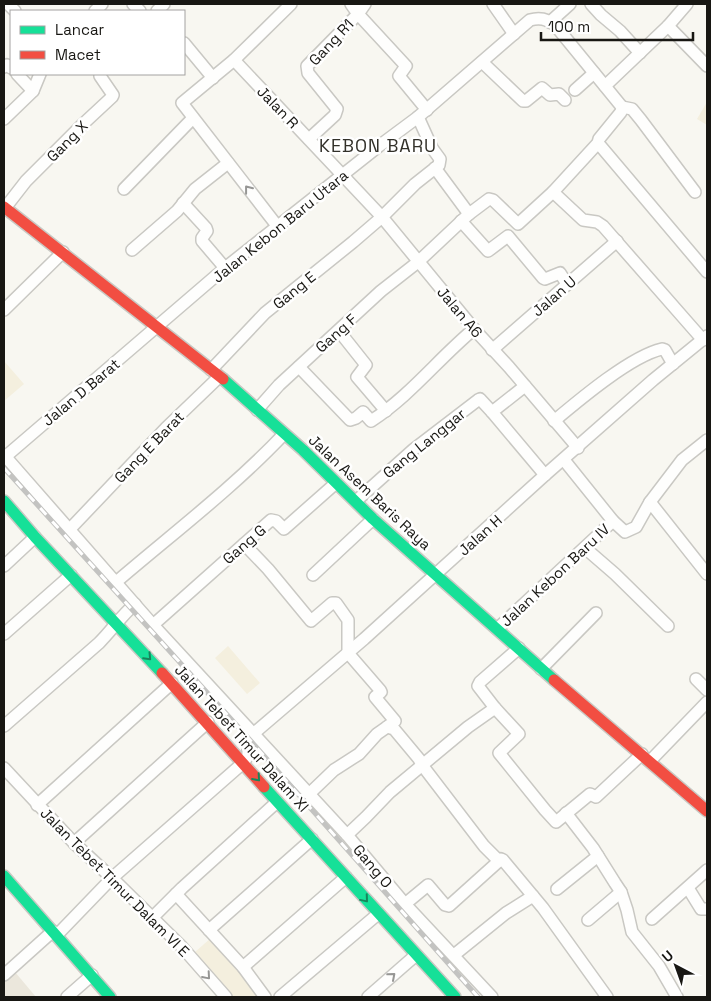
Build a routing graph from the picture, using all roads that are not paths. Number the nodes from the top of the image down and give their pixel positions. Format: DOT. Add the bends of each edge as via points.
graph roads {
  1 [pos="291,4"];
  2 [pos="351,4"];
  3 [pos="364,4"];
  4 [pos="493,4"];
  5 [pos="570,4"];
  6 [pos="590,4"];
  7 [pos="683,5"];
  8 [pos="358,14"];
  9 [pos="550,22"];
  10 [pos="668,26"];
  11 [pos="514,34"];
  12 [pos="185,44"];
  13 [pos="640,53"];
  14 [pos="234,60"];
  15 [pos="482,62"];
  16 [pos="707,66"];
  17 [pos="594,73"];
  18 [pos="18,75"];
  19 [pos="40,75"];
  20 [pos="100,75"];
  21 [pos="213,78"];
  22 [pos="605,86"];
  23 [pos="575,90"];
  24 [pos="33,91"];
  25 [pos="564,100"];
  26 [pos="622,108"];
  27 [pos="423,114"];
  28 [pos="193,118"];
  29 [pos="4,119"];
  30 [pos="309,139"];
  31 [pos="598,143"];
  32 [pos="228,163"];
  33 [pos="435,168"];
  34 [pos="344,175"];
  35 [pos="124,189"];
  36 [pos="553,192"];
  37 [pos="695,192"];
  38 [pos="183,203"];
  39 [pos="4,207"];
  40 [pos="382,217"];
  41 [pos="465,217"];
  42 [pos="278,227"];
  43 [pos="617,242"];
  44 [pos="132,250"];
  45 [pos="63,252"];
  46 [pos="418,262"];
  47 [pos="225,268"];
  48 [pos="707,272"];
  49 [pos="567,284"];
  50 [pos="5,306"];
  51 [pos="158,328"];
  52 [pos="474,329"];
  53 [pos="339,331"];
  54 [pos="705,338"];
  55 [pos="492,350"];
  56 [pos="673,364"];
  57 [pos="299,367"];
  58 [pos="215,373"];
  59 [pos="525,386"];
  60 [pos="258,410"];
  61 [pos="386,411"];
  62 [pos="492,412"];
  63 [pos="554,421"];
  64 [pos="284,434"];
  65 [pos="707,440"];
  66 [pos="578,448"];
  67 [pos="5,456"];
  68 [pos="564,460"];
  69 [pos="545,475"];
  70 [pos="336,483"];
  71 [pos="4,501"];
  72 [pos="356,501"];
  73 [pos="650,502"];
  74 [pos="373,519"];
  75 [pos="613,521"];
  76 [pos="69,530"];
  77 [pos="35,537"];
  78 [pos="244,544"];
  79 [pos="585,548"];
  80 [pos="4,566"];
  81 [pos="436,574"];
  82 [pos="707,574"];
  83 [pos="71,575"];
  84 [pos="313,575"];
  85 [pos="115,582"];
  86 [pos="135,604"];
  87 [pos="596,613"];
  88 [pos="115,623"];
  89 [pos="153,625"];
  90 [pos="668,626"];
  91 [pos="497,629"];
  92 [pos="4,634"];
  93 [pos="519,648"];
  94 [pos="348,653"];
  95 [pos="541,668"];
  96 [pos="696,679"];
  97 [pos="172,683"];
  98 [pos="707,690"];
  99 [pos="707,702"];
  100 [pos="495,708"];
  101 [pos="208,722"];
  102 [pos="4,726"];
  103 [pos="387,727"];
  104 [pos="253,734"];
  105 [pos="646,757"];
  106 [pos="243,762"];
  107 [pos="422,765"];
  108 [pos="4,768"];
  109 [pos="309,794"];
  110 [pos="277,802"];
  111 [pos="37,805"];
  112 [pos="707,811"];
  113 [pos="566,813"];
  114 [pos="347,835"];
  115 [pos="312,839"];
  116 [pos="74,843"];
  117 [pos="598,856"];
  118 [pos="498,862"];
  119 [pos="707,870"];
  120 [pos="4,876"];
  121 [pos="346,877"];
  122 [pos="112,878"];
  123 [pos="688,888"];
  124 [pos="557,889"];
  125 [pos="621,892"];
  126 [pos="176,894"];
  127 [pos="534,896"];
  128 [pos="405,904"];
  129 [pos="707,909"];
  130 [pos="378,914"];
  131 [pos="153,917"];
  132 [pos="652,919"];
  133 [pos="588,920"];
  134 [pos="210,930"];
  135 [pos="55,933"];
  136 [pos="416,955"];
  137 [pos="454,955"];
  138 [pos="243,967"];
  139 [pos="4,975"];
  140 [pos="92,975"];
  141 [pos="452,996"];
  142 [pos="67,997"];
  143 [pos="110,997"];
  144 [pos="226,997"];
  145 [pos="266,997"];
  146 [pos="280,997"];
  147 [pos="368,997"];
  148 [pos="492,997"];
  149 [pos="607,997"];
  150 [pos="677,997"];
  1 -- 14 [label="street"];
  2 -- 8 [label="street"];
  3 -- 8 [label="street"];
  4 -- 11 [label="street"];
  5 -- 9 [label="street"];
  6 -- 13 [label="street"];
  7 -- 10 [label="street"];
  8 -- 27 [label="street" via="406,66 399,76"];
  8 -- 30 [label="street, Gang R1" via="307,66 308,73 337,109 335,115"];
  9 -- 11 [label="street, Jalan Kebon Baru Utara" via="540,18 530,20"];
  9 -- 17 [label="street"];
  10 -- 13 [label="street"];
  10 -- 16 [label="street"];
  11 -- 15 [label="street, Jalan Kebon Baru Utara"];
  12 -- 21 [label="street"];
  13 -- 22 [label="street"];
  14 -- 21 [label="street"];
  14 -- 30 [label="street, Jalan R"];
  15 -- 25 [label="street" via="523,101 542,88 550,95 559,94"];
  15 -- 27 [label="street, Jalan Kebon Baru Utara"];
  17 -- 22 [label="street"];
  17 -- 23 [label="street"];
  18 -- 24 [label="street"];
  19 -- 24 [label="street"];
  20 -- 39 [label="street, Gang X" via="112,97 26,181"];
  21 -- 28 [label="street" via="182,102"];
  22 -- 26 [label="street"];
  24 -- 29 [label="street"];
  26 -- 31 [label="street"];
  26 -- 37 [label="street" via="632,110 641,120"];
  27 -- 33 [label="street" via="432,148 440,160"];
  27 -- 34 [label="street, Jalan Kebon Baru Utara"];
  28 -- 32 [label="street"];
  28 -- 35 [label="street"];
  30 -- 34 [label="street, Jalan R"];
  31 -- 36 [label="street"];
  31 -- 48 [label="street"];
  32 -- 38 [label="street"];
  42 -- 32 [label="street, one-way"];
  33 -- 40 [label="street, Gang E"];
  33 -- 41 [label="street"];
  34 -- 40 [label="street, Jalan A6"];
  34 -- 42 [label="street, Jalan Kebon Baru Utara"];
  36 -- 41 [label="street, Gang F" via="518,224 489,199"];
  36 -- 43 [label="street" via="583,220 600,224"];
  38 -- 44 [label="street"];
  38 -- 47 [label="street" via="206,228 202,241"];
  39 -- 45 [label="street, Jalan Asem Baris Raya"];
  40 -- 46 [label="street, Jalan A6"];
  40 -- 58 [label="street, Gang E" via="265,313"];
  41 -- 46 [label="street, Gang F"];
  41 -- 49 [label="street" via="488,251 508,236 543,278 546,280 560,273"];
  42 -- 47 [label="street, Jalan Kebon Baru Utara"];
  43 -- 49 [label="street, Jalan U"];
  43 -- 54 [label="street"];
  45 -- 50 [label="street"];
  45 -- 51 [label="street, Jalan Asem Baris Raya"];
  46 -- 52 [label="street, Jalan A6"];
  46 -- 53 [label="street, Gang F"];
  47 -- 51 [label="street, Jalan Kebon Baru Utara"];
  49 -- 55 [label="street, Jalan U"];
  51 -- 58 [label="street, Jalan Asem Baris Raya"];
  51 -- 67 [label="street, Jalan D Barat"];
  52 -- 55 [label="street, Jalan A6"];
  52 -- 61 [label="street"];
  53 -- 57 [label="street, Gang F"];
  53 -- 61 [label="street" via="366,366 357,377"];
  54 -- 56 [label="street, Jalan H"];
  55 -- 59 [label="street, Jalan A6"];
  56 -- 63 [label="street" via="662,349 651,353 622,369"];
  56 -- 66 [label="street, Jalan H"];
  57 -- 60 [label="street, Gang F"];
  57 -- 61 [label="street" via="350,420 362,412 371,421"];
  58 -- 60 [label="street, Jalan Asem Baris Raya"];
  58 -- 76 [label="street, Gang E Barat"];
  59 -- 62 [label="street"];
  59 -- 63 [label="street, Jalan A6"];
  60 -- 64 [label="street, Jalan Asem Baris Raya"];
  62 -- 69 [label="street"];
  62 -- 72 [label="street, Gang Langgar" via="478,400 414,449"];
  63 -- 66 [label="street, Jalan A6"];
  64 -- 70 [label="street, Jalan Asem Baris Raya"];
  64 -- 85 [label="street" via="218,497"];
  65 -- 73 [label="street" via="682,460"];
  66 -- 68 [label="street, Jalan H"];
  67 -- 76 [label="street, Gang O"];
  68 -- 69 [label="street, Jalan H"];
  68 -- 75 [label="street"];
  69 -- 81 [label="street, Jalan H"];
  70 -- 72 [label="street, Jalan Asem Baris Raya"];
  70 -- 78 [label="street, Gang G" via="284,529 271,520"];
  71 -- 77 [label="street, Jalan Tebet Timur Dalam XI"];
  72 -- 74 [label="street, Jalan Asem Baris Raya"];
  73 -- 75 [label="street" via="636,527 629,531 625,532"];
  73 -- 82 [label="street"];
  74 -- 81 [label="street, Jalan Asem Baris Raya"];
  74 -- 84 [label="street"];
  75 -- 79 [label="street, Jalan Kebon Baru IV"];
  76 -- 85 [label="street, Gang O"];
  77 -- 80 [label="street"];
  77 -- 83 [label="street, Jalan Tebet Timur Dalam XI"];
  78 -- 89 [label="street, Gang G"];
  78 -- 94 [label="street" via="311,622 336,603 348,620"];
  79 -- 90 [label="street"];
  79 -- 91 [label="street, Jalan Kebon Baru IV"];
  81 -- 91 [label="street, Jalan Asem Baris Raya"];
  81 -- 94 [label="street, Jalan H"];
  83 -- 88 [label="street, Jalan Tebet Timur Dalam XI"];
  83 -- 92 [label="street"];
  85 -- 86 [label="street, Gang O"];
  86 -- 88 [label="street"];
  86 -- 89 [label="street, Gang O"];
  87 -- 95 [label="street"];
  88 -- 97 [label="street, Jalan Tebet Timur Dalam XI, one-way"];
  88 -- 102 [label="street" via="99,643"];
  89 -- 104 [label="street, Gang O"];
  91 -- 93 [label="street, Jalan Asem Baris Raya"];
  93 -- 95 [label="street, Jalan Asem Baris Raya"];
  93 -- 100 [label="street" via="478,685"];
  94 -- 103 [label="street" via="381,691 375,697 395,721"];
  94 -- 104 [label="street, Jalan H"];
  95 -- 105 [label="street, Jalan Asem Baris Raya"];
  96 -- 98 [label="street"];
  97 -- 101 [label="street, Jalan Tebet Timur Dalam XI"];
  97 -- 111 [label="street"];
  99 -- 105 [label="street"];
  100 -- 107 [label="street"];
  100 -- 113 [label="street" via="519,734 500,753 556,822"];
  101 -- 106 [label="street, Jalan Tebet Timur Dalam XI"];
  101 -- 116 [label="street"];
  103 -- 107 [label="street" via="394,729"];
  103 -- 109 [label="street"];
  104 -- 106 [label="street" via="248,756"];
  104 -- 109 [label="street, Gang O"];
  105 -- 112 [label="street, Jalan Asem Baris Raya"];
  105 -- 113 [label="street" via="596,797 590,794"];
  106 -- 110 [label="street, Jalan Tebet Timur Dalam XI, one-way"];
  106 -- 122 [label="street"];
  107 -- 114 [label="street"];
  107 -- 118 [label="street"];
  108 -- 111 [label="street, Jalan Tebet Timur Dalam VI E"];
  109 -- 114 [label="street, Gang O"];
  110 -- 115 [label="street, Jalan Tebet Timur Dalam XI"];
  110 -- 126 [label="street"];
  111 -- 116 [label="street, Jalan Tebet Timur Dalam VI E"];
  113 -- 117 [label="street"];
  114 -- 128 [label="street, Gang O"];
  115 -- 121 [label="street, Jalan Tebet Timur Dalam XI"];
  115 -- 134 [label="street"];
  116 -- 122 [label="street, Jalan Tebet Timur Dalam VI E"];
  117 -- 124 [label="street"];
  117 -- 125 [label="street"];
  118 -- 127 [label="street" via="504,860"];
  118 -- 128 [label="street" via="449,906 428,885"];
  119 -- 123 [label="street"];
  120 -- 135 [label="street"];
  121 -- 130 [label="street, Jalan Tebet Timur Dalam XI, one-way"];
  121 -- 138 [label="street"];
  122 -- 131 [label="street, Jalan Tebet Timur Dalam VI E"];
  122 -- 135 [label="street"];
  123 -- 129 [label="street" via="701,909"];
  123 -- 132 [label="street"];
  125 -- 133 [label="street"];
  125 -- 150 [label="street" via="632,932 659,966"];
  126 -- 131 [label="street"];
  126 -- 134 [label="street"];
  127 -- 137 [label="street" via="506,913"];
  127 -- 149 [label="street"];
  128 -- 137 [label="street, Gang O"];
  130 -- 136 [label="street, Jalan Tebet Timur Dalam XI"];
  130 -- 146 [label="street"];
  131 -- 144 [label="street, Jalan Tebet Timur Dalam VI E, one-way"];
  134 -- 138 [label="street"];
  135 -- 139 [label="street"];
  135 -- 140 [label="street"];
  136 -- 141 [label="street, Jalan Tebet Timur Dalam XI"];
  147 -- 136 [label="street, one-way"];
  137 -- 148 [label="street, Gang O"];
  138 -- 145 [label="street"];
  140 -- 142 [label="street"];
  140 -- 143 [label="street"];
}
